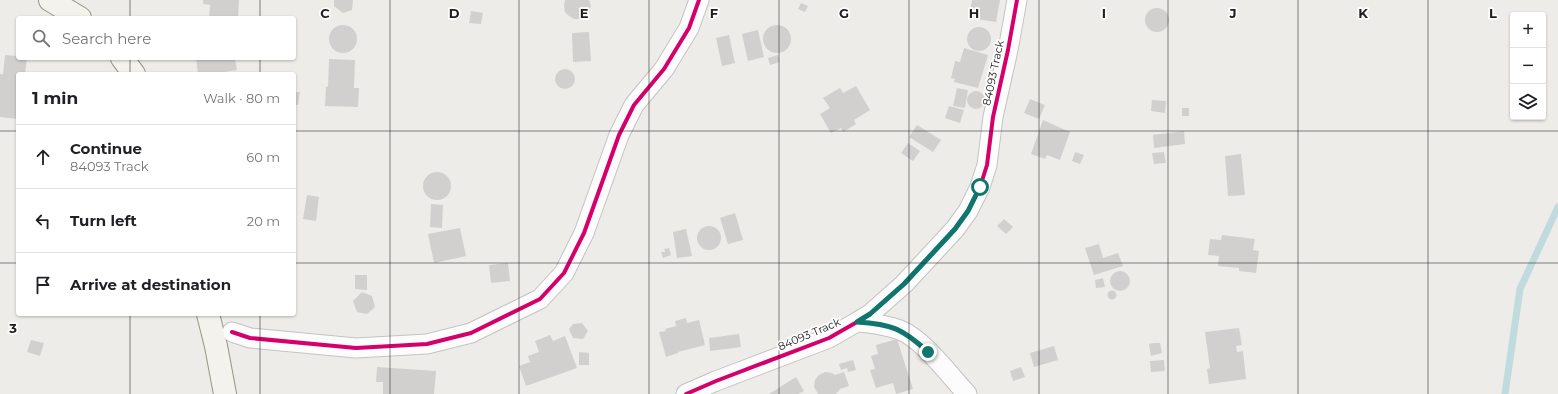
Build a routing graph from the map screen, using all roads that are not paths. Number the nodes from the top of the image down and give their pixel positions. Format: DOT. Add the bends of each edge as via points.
graph roads {
  1 [pos="50,0"];
  2 [pos="699,0"];
  3 [pos="1017,0"];
  4 [pos="77,16"];
  5 [pos="124,60"];
  6 [pos="132,72"];
  7 [pos="208,316"];
  8 [pos="857,322"];
  9 [pos="232,332"];
  10 [pos="225,394"];
  11 [pos="686,394"];
  12 [pos="967,394"];
  1 -- 4 [label="street"];
  2 -- 9 [label="street" via="689,28 664,69 634,105 620,135 584,233 564,273 540,299 471,333 427,344 356,348 250,338"];
  3 -- 8 [label="street, 84093 Track" via="993,117 987,165 980,187 955,229 904,284"];
  5 -- 6 [label="street"];
  7 -- 10 [label="street"];
  8 -- 11 [label="street, 84093 Track" via="829,338"];
  8 -- 12 [label="street" via="901,330 928,352"];
}
